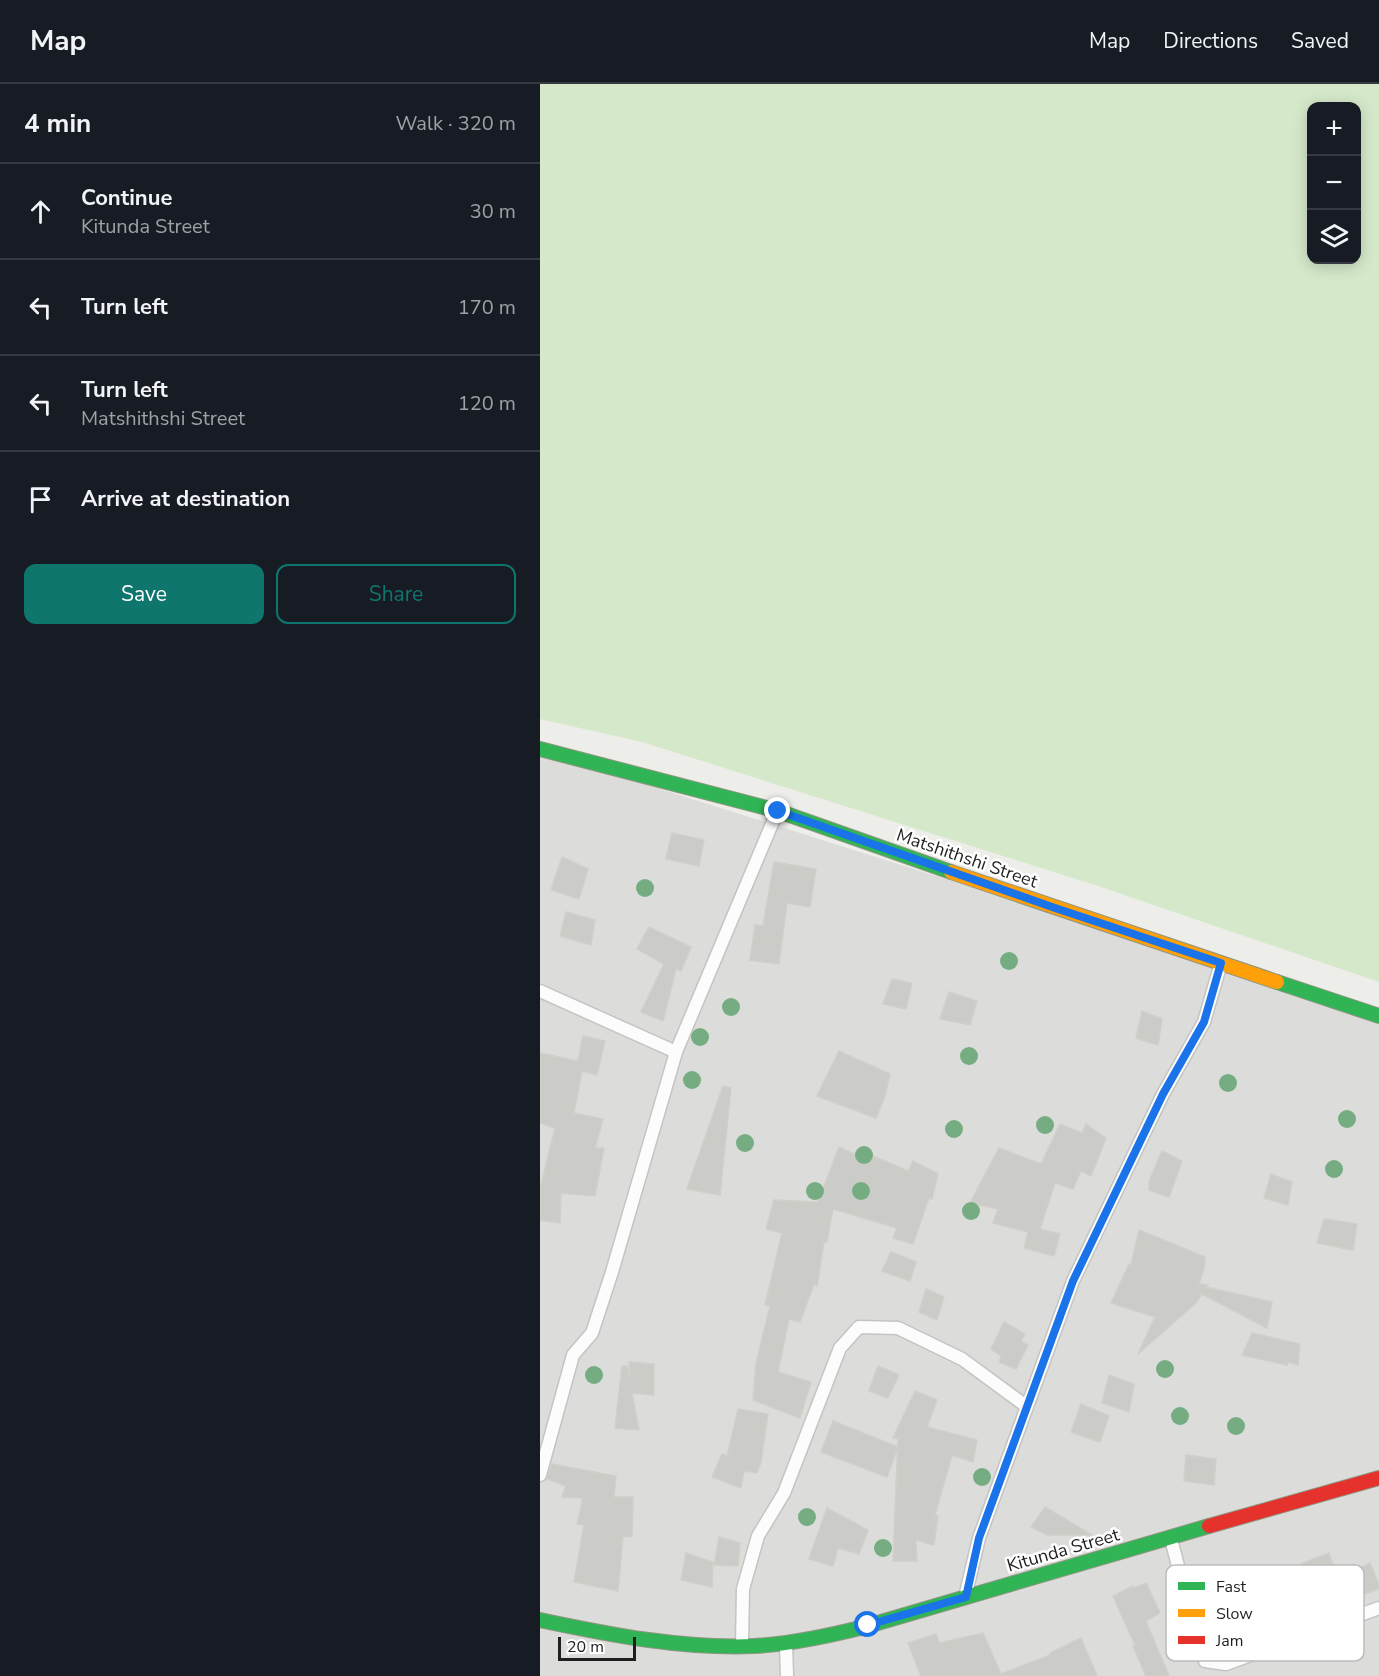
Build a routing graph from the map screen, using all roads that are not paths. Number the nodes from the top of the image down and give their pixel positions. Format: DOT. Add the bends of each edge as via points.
graph roads {
  1 [pos="540,749"];
  2 [pos="778,811"];
  3 [pos="1221,963"];
  4 [pos="540,991"];
  5 [pos="1379,1016"];
  6 [pos="676,1052"];
  7 [pos="1026,1406"];
  8 [pos="540,1475"];
  9 [pos="1379,1478"];
  10 [pos="1170,1538"];
  11 [pos="1177,1565"];
  12 [pos="966,1597"];
  13 [pos="1379,1608"];
  14 [pos="1364,1613"];
  15 [pos="540,1620"];
  16 [pos="786,1643"];
  17 [pos="742,1646"];
  18 [pos="1205,1661"];
  19 [pos="1234,1661"];
  20 [pos="787,1676"];
  1 -- 2 [label="main road, Matshithshi Street"];
  2 -- 3 [label="main road, Matshithshi Street"];
  2 -- 6 [label="lane"];
  3 -- 5 [label="main road, Matshithshi Street"];
  3 -- 7 [label="lane" via="1204,1022 1163,1094 1073,1281"];
  4 -- 6 [label="lane"];
  6 -- 8 [label="lane" via="612,1272 592,1333 573,1355"];
  7 -- 12 [label="lane" via="979,1538"];
  7 -- 17 [label="lane" via="962,1359 898,1328 859,1327 840,1348 784,1493 758,1536 743,1589"];
  9 -- 10 [label="main road, Kitunda Street"];
  10 -- 11 [label="lane"];
  10 -- 12 [label="main road, Kitunda Street"];
  12 -- 16 [label="main road, Kitunda Street" via="847,1632"];
  13 -- 14 [label="lane"];
  15 -- 17 [label="main road, Kitunda Street" via="602,1634 677,1644"];
  16 -- 17 [label="main road, Kitunda Street"];
  16 -- 20 [label="lane"];
  18 -- 19 [label="lane"];
}
